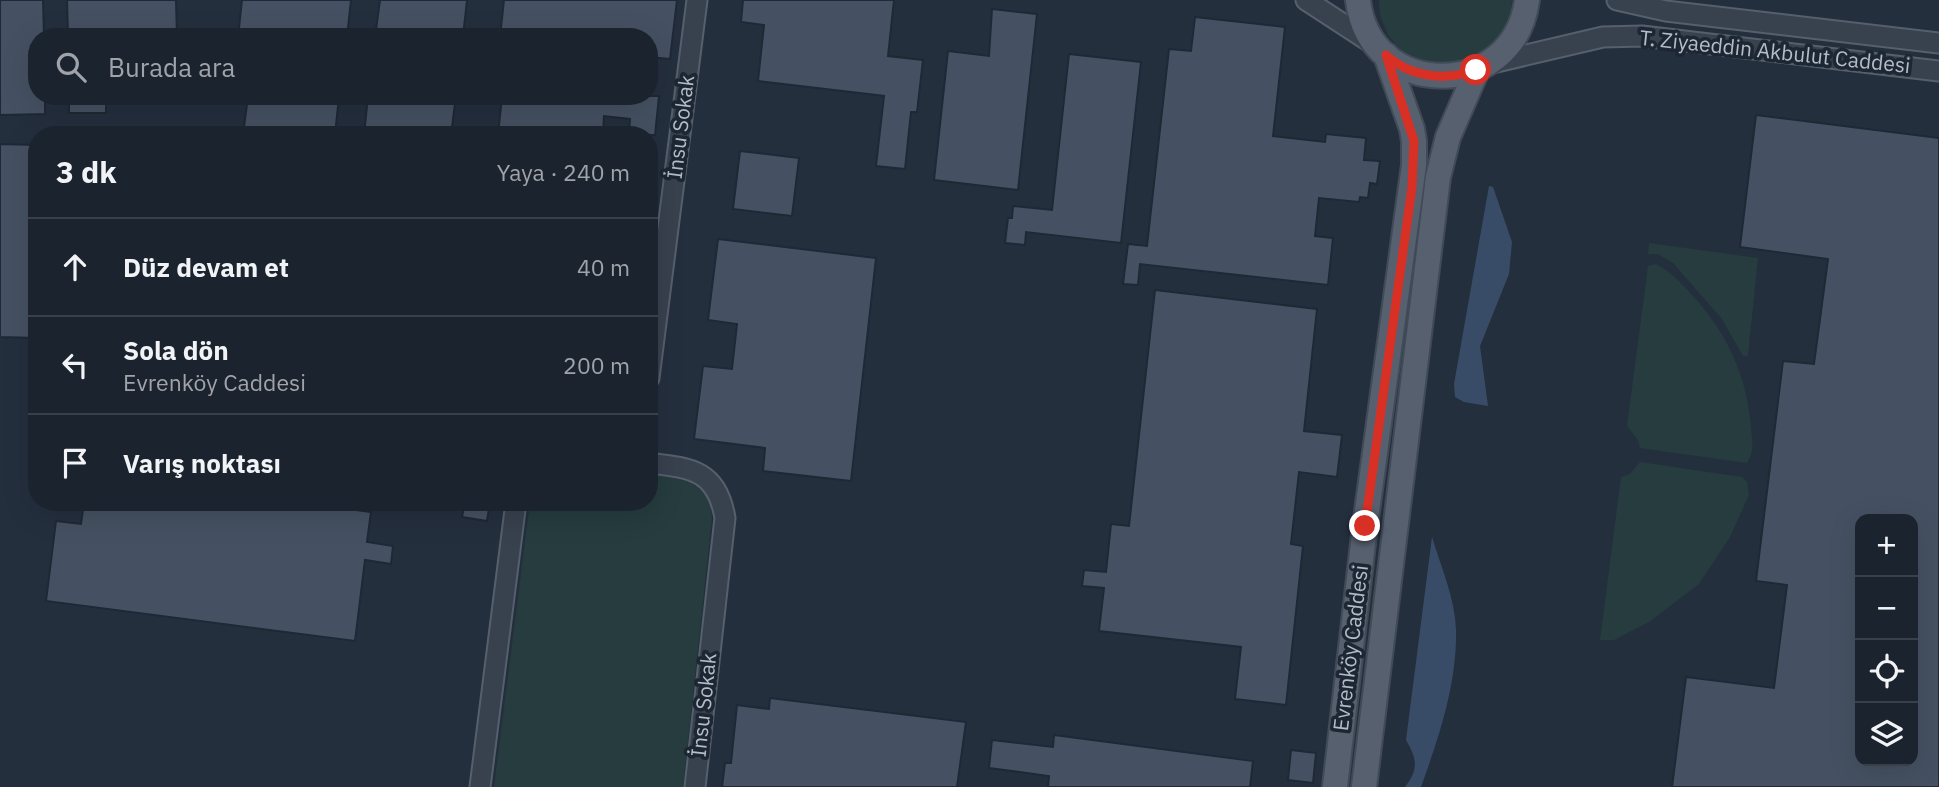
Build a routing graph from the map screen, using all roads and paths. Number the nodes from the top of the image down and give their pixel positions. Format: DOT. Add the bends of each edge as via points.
graph roads {
  1 [pos="696,0"];
  2 [pos="1306,0"];
  3 [pos="1358,0"];
  4 [pos="1527,0"];
  5 [pos="1617,0"];
  6 [pos="1939,43"];
  7 [pos="1382,51"];
  8 [pos="1482,67"];
  9 [pos="1939,71"];
  10 [pos="658,306"];
  11 [pos="658,464"];
  12 [pos="515,511"];
  13 [pos="480,787"];
  14 [pos="695,787"];
  15 [pos="1335,787"];
  16 [pos="1364,787"];
  1 -- 10 [label="street, İnsu Sokak"];
  2 -- 7 [label="street"];
  3 -- 7 [label="main road, Evrenköy Caddesi" via="1366,29"];
  4 -- 8 [label="main road" via="1516,35"];
  5 -- 6 [label="street, T. Ziyaeddin Akbulut Caddesi" via="1666,11"];
  7 -- 8 [label="main road" via="1402,66 1426,75 1452,76"];
  7 -- 15 [label="main road, Evrenköy Caddesi" via="1412,129 1414,165"];
  8 -- 9 [label="street, T. Ziyaeddin Akbulut Caddesi" via="1603,37 1642,36"];
  8 -- 16 [label="main road, Evrenköy Caddesi" via="1448,137 1438,177"];
  11 -- 14 [label="street, İnsu Sokak" via="703,475 720,496 725,518"];
  12 -- 13 [label="street"];
}
